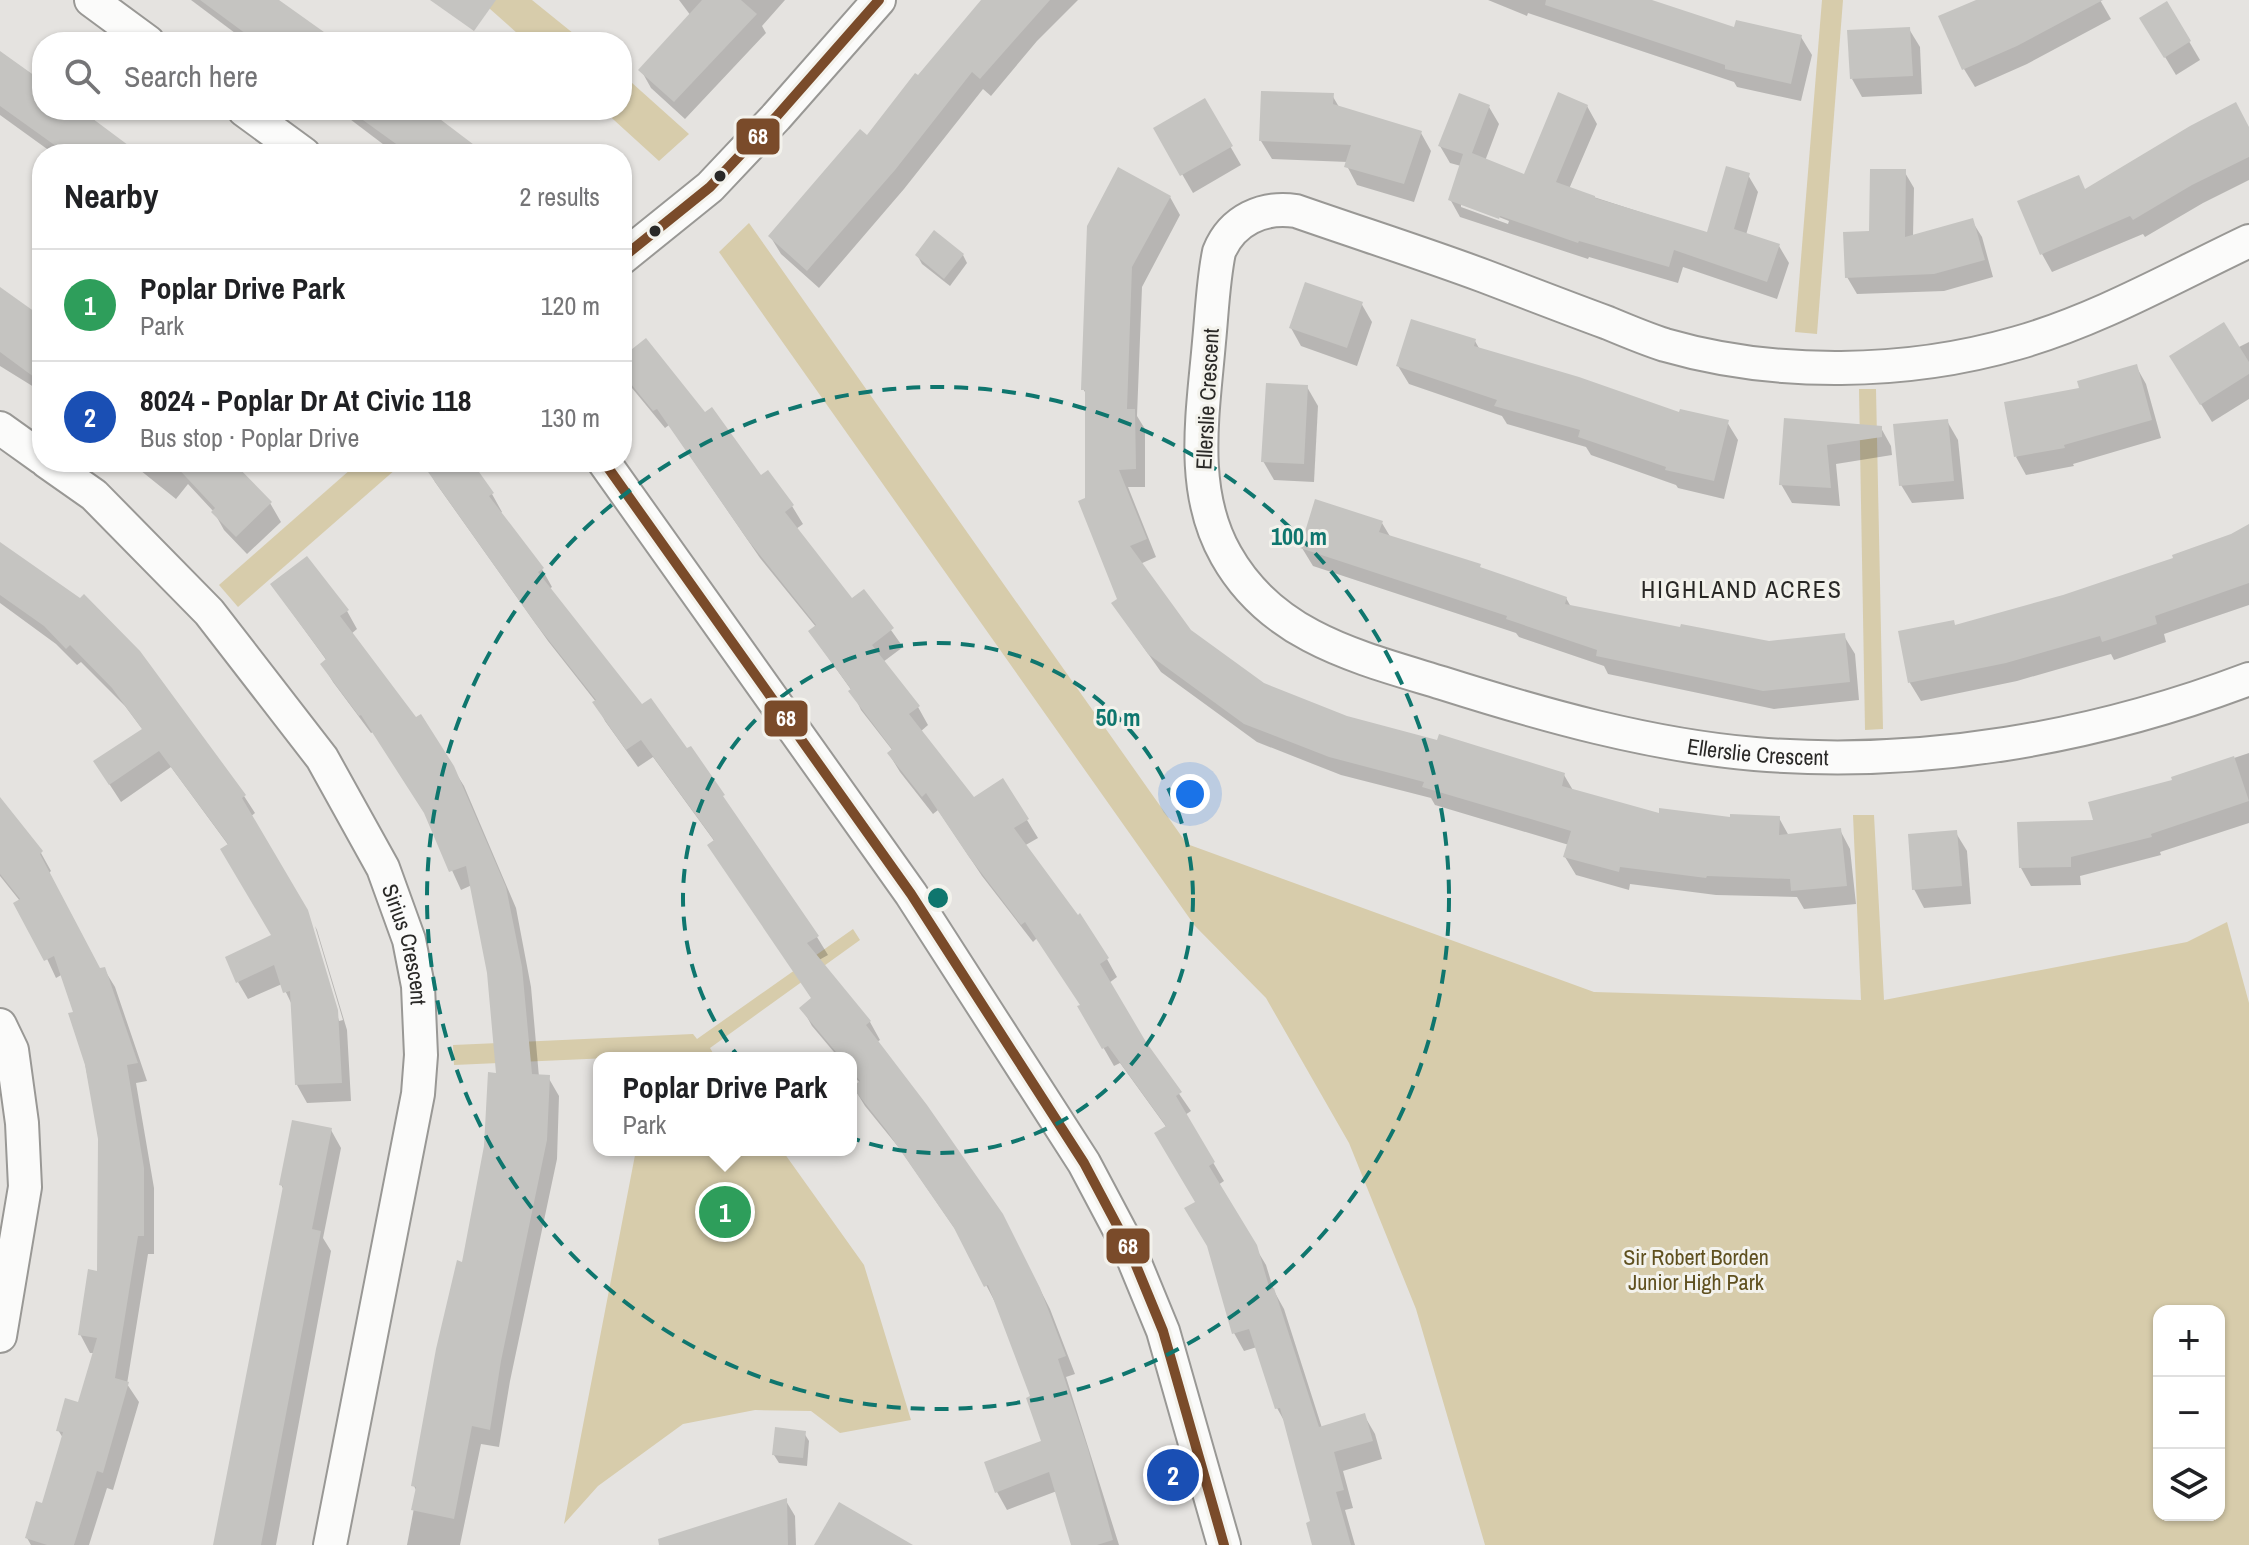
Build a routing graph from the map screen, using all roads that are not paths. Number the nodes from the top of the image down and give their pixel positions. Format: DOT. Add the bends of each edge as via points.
graph roads {
  1 [pos="91,0"];
  2 [pos="879,0"];
  3 [pos="134,32"];
  4 [pos="258,120"];
  5 [pos="290,144"];
  6 [pos="2249,241"];
  7 [pos="632,250"];
  8 [pos="0,428"];
  9 [pos="32,451"];
  10 [pos="61,472"];
  11 [pos="611,472"];
  12 [pos="2249,679"];
  13 [pos="0,1025"];
  14 [pos="0,1336"];
  15 [pos="330,1545"];
  16 [pos="1224,1545"];
  1 -- 3 [label="street"];
  2 -- 7 [label="street" via="710,187"];
  4 -- 5 [label="street"];
  6 -- 12 [label="street, Ellerslie Crescent" via="2098,314 2019,343 1913,363 1809,366 1735,359 1663,344 1466,270 1296,211 1275,209 1245,219 1219,252 1201,465 1212,521 1225,553 1263,604 1297,629 1413,674 1598,727 1756,754 1876,757 2047,737 2186,703"];
  8 -- 9 [label="street"];
  10 -- 15 [label="street, Sirius Crescent" via="94,495 209,612 313,746 383,868 409,940 418,986 418,1094"];
  11 -- 16 [label="street" via="911,894 1084,1163 1128,1246 1163,1331"];
  13 -- 14 [label="street" via="12,1050 25,1187"];
}
